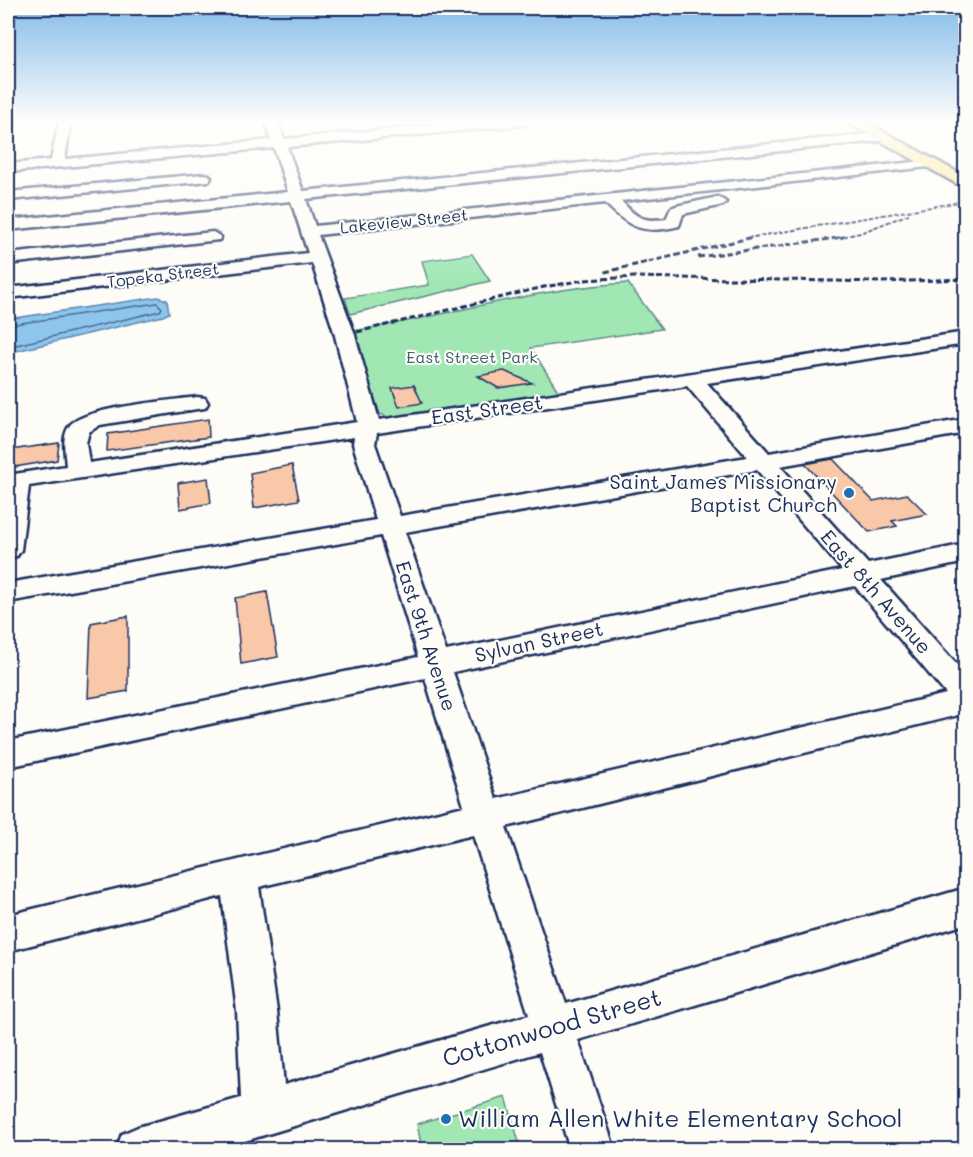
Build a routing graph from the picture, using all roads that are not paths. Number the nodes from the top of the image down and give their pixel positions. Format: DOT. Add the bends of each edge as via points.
graph roads {
  1 [pos="204,175"];
  2 [pos="290,175"];
  3 [pos="504,175"];
  4 [pos="820,175"];
  5 [pos="803,177"];
  6 [pos="204,178"];
  7 [pos="822,190"];
  8 [pos="789,194"];
  9 [pos="8,196"];
  10 [pos="297,196"];
  11 [pos="609,198"];
  12 [pos="8,225"];
  13 [pos="213,237"];
  14 [pos="314,244"];
  15 [pos="8,259"];
  16 [pos="8,293"];
  17 [pos="962,342"];
  18 [pos="692,379"];
  19 [pos="197,403"];
  20 [pos="966,426"];
  21 [pos="366,428"];
  22 [pos="763,461"];
  23 [pos="78,471"];
  24 [pos="13,481"];
  25 [pos="391,527"];
  26 [pos="8,550"];
  27 [pos="966,553"];
  28 [pos="861,576"];
  29 [pos="8,593"];
  30 [pos="436,664"];
  31 [pos="966,698"];
  32 [pos="8,754"];
  33 [pos="485,817"];
  34 [pos="241,875"];
  35 [pos="966,906"];
  36 [pos="8,933"];
  37 [pos="553,1027"];
  38 [pos="264,1112"];
  39 [pos="138,1149"];
  40 [pos="593,1149"];
  1 -- 6 [label="street"];
  2 -- 10 [label="street, East 9th Avenue"];
  3 -- 10 [label="street"];
  4 -- 5 [label="street, Lakeview Street"];
  5 -- 7 [label="street" via="820,184"];
  5 -- 11 [label="street, Lakeview Street"];
  6 -- 9 [label="street"];
  6 -- 13 [label="street"];
  8 -- 11 [label="street" via="685,208 676,211 673,223 651,227 634,223"];
  10 -- 13 [label="street"];
  10 -- 14 [label="street, East 9th Avenue"];
  11 -- 14 [label="street, Lakeview Street"];
  12 -- 13 [label="street"];
  13 -- 14 [label="street, Topeka Street"];
  13 -- 15 [label="street"];
  13 -- 16 [label="street, Topeka Street"];
  14 -- 21 [label="street, East 9th Avenue" via="366,408"];
  17 -- 18 [label="street, East Street"];
  18 -- 21 [label="street, East Street"];
  18 -- 22 [label="street, East 8th Avenue"];
  19 -- 23 [label="street" via="94,419 79,429 75,443"];
  20 -- 22 [label="street"];
  21 -- 23 [label="street, East Street"];
  21 -- 25 [label="street, East 9th Avenue" via="364,444"];
  22 -- 25 [label="street"];
  22 -- 28 [label="street, East 8th Avenue"];
  23 -- 24 [label="street, East Street"];
  24 -- 26 [label="street"];
  25 -- 29 [label="street"];
  25 -- 30 [label="street, East 9th Avenue"];
  27 -- 28 [label="street, Sylvan Street"];
  28 -- 30 [label="street, Sylvan Street"];
  28 -- 31 [label="street, East 8th Avenue"];
  30 -- 32 [label="street, Sylvan Street"];
  30 -- 33 [label="street, East 9th Avenue"];
  31 -- 33 [label="street"];
  33 -- 34 [label="street"];
  33 -- 37 [label="street, East 9th Avenue"];
  34 -- 36 [label="street"];
  34 -- 38 [label="street"];
  35 -- 37 [label="street, Cottonwood Street"];
  37 -- 38 [label="street, Cottonwood Street"];
  37 -- 40 [label="street, East 9th Avenue"];
  38 -- 39 [label="street, Cottonwood Street"];
}
